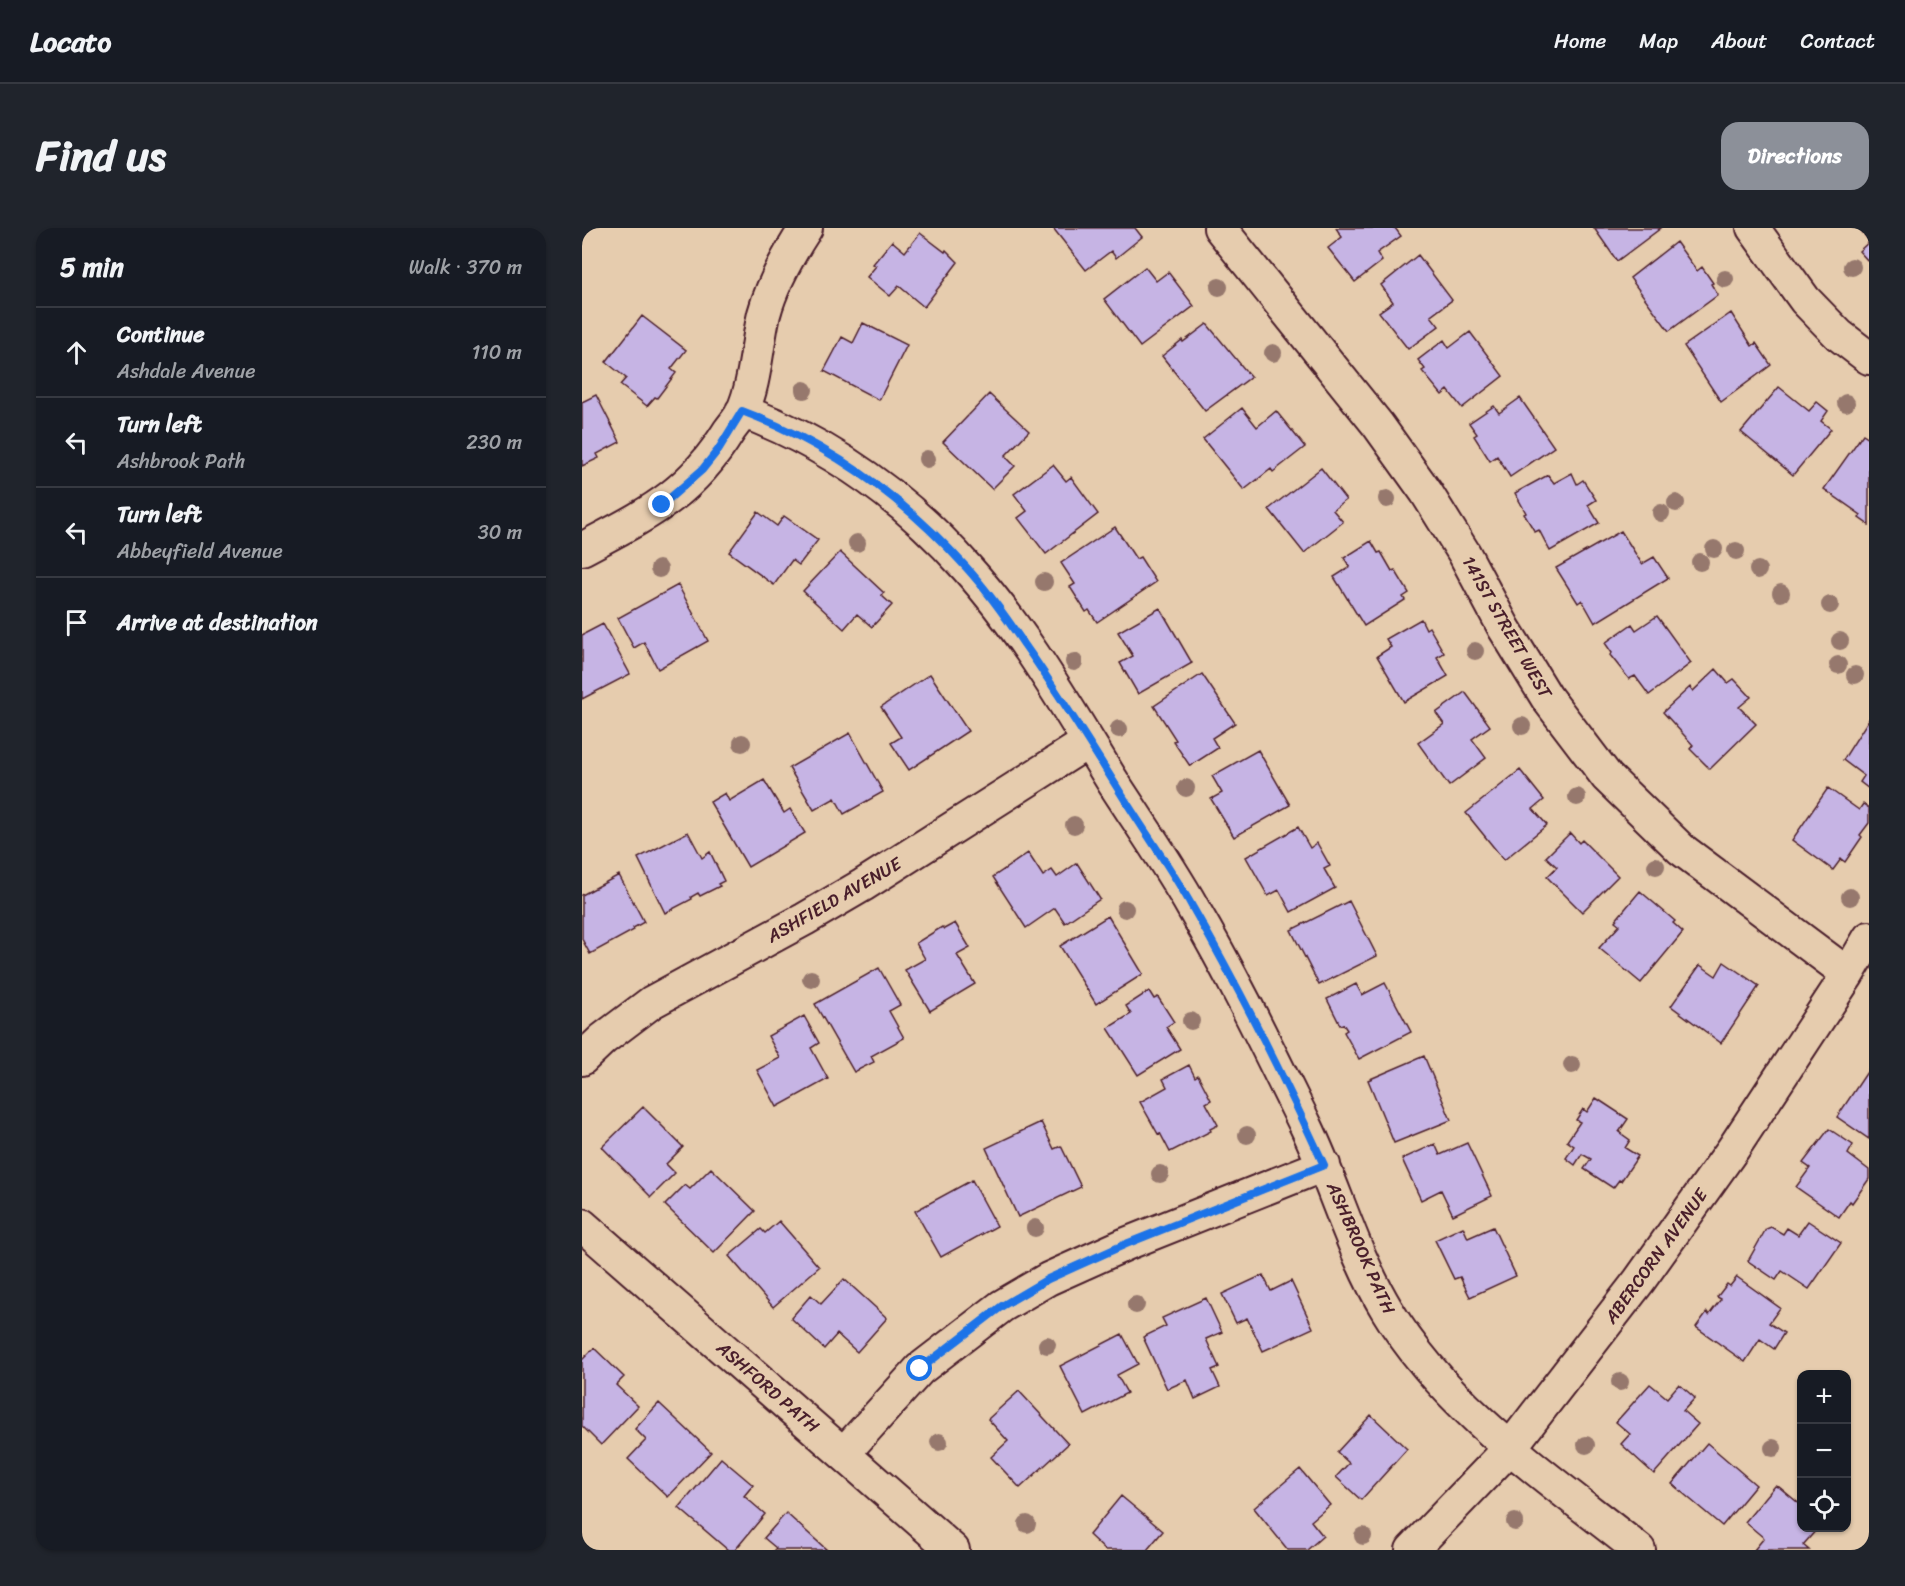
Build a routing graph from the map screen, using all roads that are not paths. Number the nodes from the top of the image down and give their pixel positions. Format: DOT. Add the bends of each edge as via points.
graph roads {
  1 [pos="806,228"];
  2 [pos="1220,228"];
  3 [pos="1753,228"];
  4 [pos="1869,358"];
  5 [pos="742,411"];
  6 [pos="582,549"];
  7 [pos="1088,742"];
  8 [pos="1869,938"];
  9 [pos="1848,975"];
  10 [pos="582,1059"];
  11 [pos="1324,1165"];
  12 [pos="582,1225"];
  13 [pos="1510,1448"];
  14 [pos="844,1453"];
  15 [pos="952,1550"];
  16 [pos="1413,1550"];
  17 [pos="1639,1550"];
  1 -- 5 [label="street" via="764,313"];
  2 -- 9 [label="street, 141ST STREET WEST" via="1378,425 1426,492 1547,698 1607,777 1681,849"];
  3 -- 4 [label="street" via="1804,300"];
  5 -- 6 [label="street" via="718,450 683,488 655,509"];
  5 -- 7 [label="street, ASHBROOK PATH" via="832,453 903,505 935,534 994,601"];
  7 -- 10 [label="street, ASHFIELD AVENUE" via="806,919 652,1002"];
  7 -- 11 [label="street, ASHBROOK PATH" via="1192,905"];
  8 -- 9 [label="street, ABERCORN AVENUE"];
  9 -- 13 [label="street, ABERCORN AVENUE" via="1674,1233"];
  11 -- 13 [label="street, ASHBROOK PATH" via="1386,1310 1443,1384"];
  11 -- 14 [label="street" via="1126,1244 1048,1279 1002,1306 920,1369"];
  12 -- 14 [label="street, ASHFORD PATH"];
  13 -- 16 [label="street, ABERCORN AVENUE"];
  13 -- 17 [label="street, ASHBROOK PATH"];
  14 -- 15 [label="street, ASHFORD PATH"];
}
